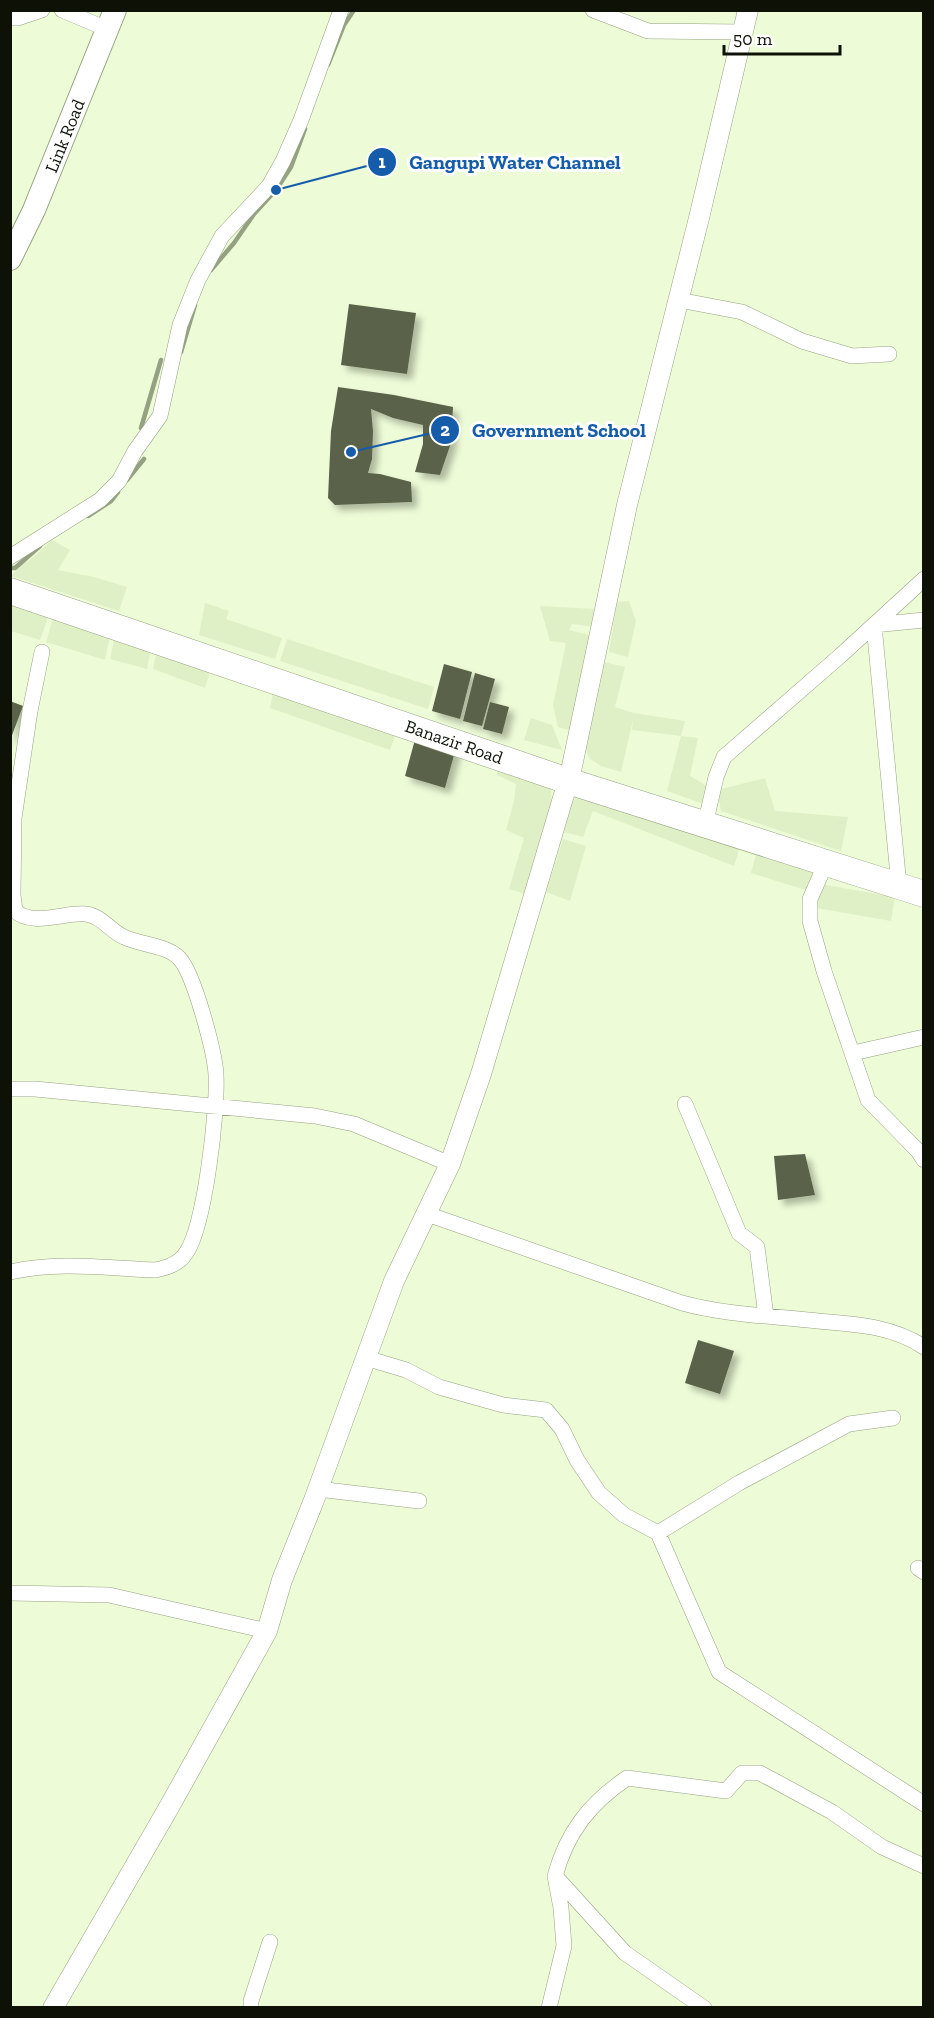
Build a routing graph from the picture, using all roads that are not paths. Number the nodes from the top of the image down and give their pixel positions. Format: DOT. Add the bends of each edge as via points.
graph roads {
  1 [pos="42,10"];
  2 [pos="62,10"];
  3 [pos="341,10"];
  4 [pos="593,10"];
  5 [pos="748,10"];
  6 [pos="10,18"];
  7 [pos="111,20"];
  8 [pos="743,32"];
  9 [pos="10,259"];
  10 [pos="679,300"];
  11 [pos="889,354"];
  12 [pos="10,557"];
  13 [pos="924,579"];
  14 [pos="10,591"];
  15 [pos="924,620"];
  16 [pos="874,626"];
  17 [pos="42,652"];
  18 [pos="568,781"];
  19 [pos="705,825"];
  20 [pos="826,863"];
  21 [pos="899,886"];
  22 [pos="924,894"];
  23 [pos="924,1037"];
  24 [pos="853,1053"];
  25 [pos="10,1089"];
  26 [pos="685,1104"];
  27 [pos="216,1106"];
  28 [pos="924,1160"];
  29 [pos="450,1164"];
  30 [pos="427,1214"];
  31 [pos="10,1272"];
  32 [pos="766,1316"];
  33 [pos="924,1347"];
  34 [pos="366,1358"];
  35 [pos="893,1418"];
  36 [pos="318,1489"];
  37 [pos="419,1501"];
  38 [pos="658,1533"];
  39 [pos="10,1593"];
  40 [pos="267,1631"];
  41 [pos="924,1804"];
  42 [pos="924,1866"];
  43 [pos="555,1876"];
  44 [pos="270,1942"];
  45 [pos="53,2007"];
  46 [pos="251,2007"];
  47 [pos="549,2007"];
  48 [pos="704,2007"];
  1 -- 6 [label="street"];
  2 -- 7 [label="street"];
  3 -- 12 [label="street" via="283,161 269,186 222,236 198,280 180,325 160,416 119,481 100,500"];
  4 -- 8 [label="street" via="648,31"];
  5 -- 8 [label="street"];
  7 -- 9 [label="main road, Link Road" via="34,210"];
  8 -- 10 [label="street"];
  10 -- 11 [label="street" via="742,312 802,341 852,356"];
  10 -- 18 [label="street" via="627,505"];
  13 -- 16 [label="street"];
  14 -- 18 [label="highway, Banazir Road"];
  15 -- 16 [label="street"];
  16 -- 19 [label="street" via="724,757"];
  16 -- 21 [label="street"];
  17 -- 27 [label="street" via="14,818 15,910 35,918 95,916 124,937 172,952 181,960 189,974 211,1048"];
  18 -- 19 [label="highway, Banazir Road"];
  18 -- 29 [label="street" via="481,1074"];
  19 -- 20 [label="highway, Banazir Road"];
  20 -- 21 [label="highway, Banazir Road"];
  20 -- 24 [label="street" via="810,900 810,921"];
  21 -- 22 [label="highway, Banazir Road"];
  23 -- 24 [label="street"];
  24 -- 28 [label="street" via="868,1100"];
  25 -- 27 [label="street"];
  26 -- 32 [label="street" via="740,1233 757,1247"];
  27 -- 29 [label="street" via="354,1124"];
  27 -- 31 [label="street" via="202,1204 186,1253 177,1262 155,1270 60,1265"];
  29 -- 30 [label="street"];
  30 -- 32 [label="street" via="682,1303 707,1310"];
  30 -- 34 [label="street" via="394,1281"];
  32 -- 33 [label="street" via="888,1330"];
  34 -- 36 [label="street"];
  34 -- 38 [label="street" via="406,1370 440,1387 503,1405 546,1410 562,1429 599,1493 624,1515"];
  35 -- 38 [label="street" via="849,1424 739,1483"];
  36 -- 37 [label="street"];
  36 -- 40 [label="street" via="282,1580"];
  38 -- 41 [label="street" via="719,1672"];
  39 -- 40 [label="street" via="109,1595"];
  40 -- 45 [label="street"];
  42 -- 43 [label="street" via="882,1847 832,1812 760,1773 742,1773 726,1791 627,1778 583,1817 561,1852"];
  43 -- 47 [label="street" via="564,1946"];
  43 -- 48 [label="street" via="625,1953"];
  44 -- 46 [label="street"];
}
